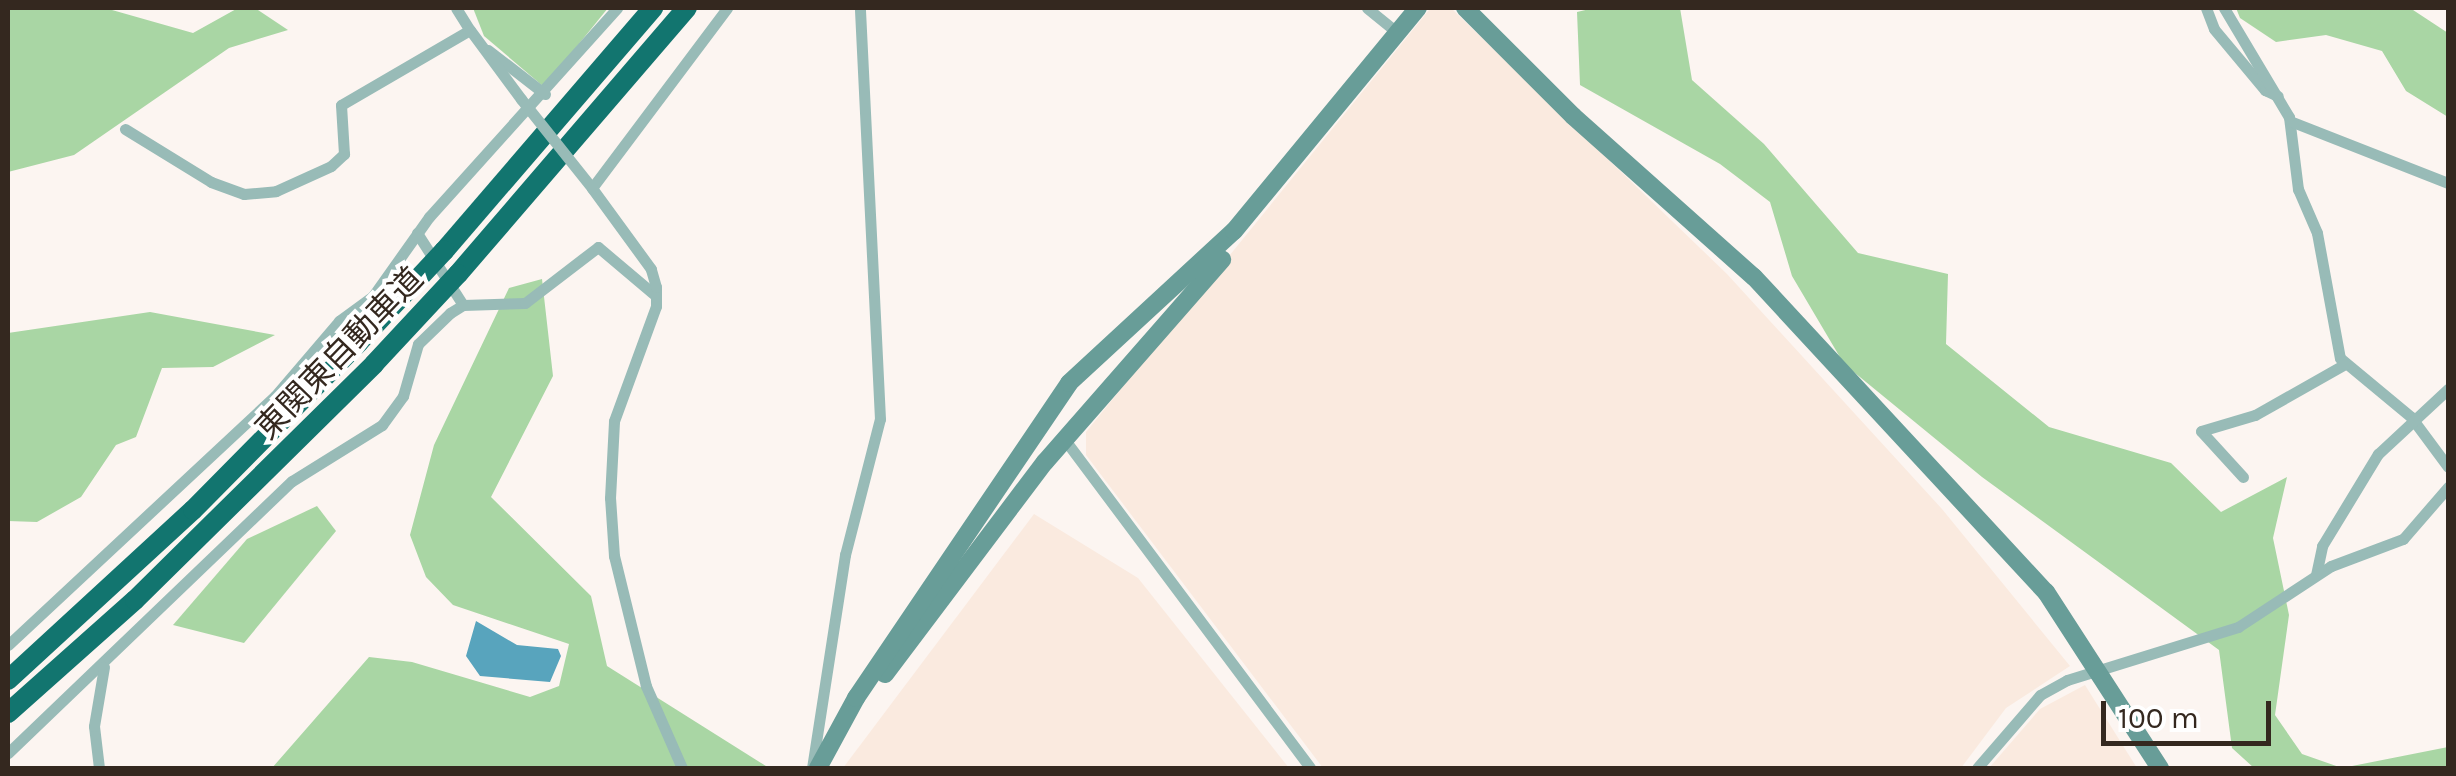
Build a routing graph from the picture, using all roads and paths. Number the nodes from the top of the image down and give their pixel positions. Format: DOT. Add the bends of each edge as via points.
graph roads {
  1 [pos="456,8"];
  2 [pos="617,8"];
  3 [pos="654,8"];
  4 [pos="687,8"];
  5 [pos="727,8"];
  6 [pos="860,8"];
  7 [pos="1367,8"];
  8 [pos="1418,8"];
  9 [pos="1466,8"];
  10 [pos="2206,8"];
  11 [pos="2224,8"];
  12 [pos="470,30"];
  13 [pos="1398,32"];
  14 [pos="484,48"];
  15 [pos="545,94"];
  16 [pos="2278,96"];
  17 [pos="2290,121"];
  18 [pos="125,129"];
  19 [pos="1308,144"];
  20 [pos="2448,183"];
  21 [pos="592,188"];
  22 [pos="417,233"];
  23 [pos="656,296"];
  24 [pos="463,305"];
  25 [pos="2345,364"];
  26 [pos="2448,389"];
  27 [pos="1054,406"];
  28 [pos="2411,418"];
  29 [pos="1064,440"];
  30 [pos="1020,456"];
  31 [pos="2448,467"];
  32 [pos="2243,477"];
  33 [pos="2448,487"];
  34 [pos="2316,575"];
  35 [pos="8,645"];
  36 [pos="104,667"];
  37 [pos="2100,670"];
  38 [pos="8,680"];
  39 [pos="8,714"];
  40 [pos="830,746"];
  41 [pos="8,754"];
  42 [pos="99,768"];
  43 [pos="682,768"];
  44 [pos="815,768"];
  45 [pos="1310,768"];
  46 [pos="1977,768"];
  47 [pos="2160,768"];
  1 -- 12 [label="street"];
  2 -- 15 [label="street"];
  3 -- 38 [label="highway, 東関東自動車道, bridge" via="359,342 207,496"];
  4 -- 39 [label="highway, 東関東自動車道, bridge" via="374,364 186,552"];
  5 -- 21 [label="street"];
  6 -- 44 [label="street" via="880,420 846,555"];
  7 -- 13 [label="street"];
  8 -- 13 [label="street"];
  9 -- 37 [label="street" via="1574,116 1754,277 2046,592"];
  10 -- 16 [label="street" via="2214,28 2265,90"];
  11 -- 16 [label="street"];
  12 -- 14 [label="street"];
  12 -- 18 [label="street" via="341,105 344,154 276,191 244,194 211,182"];
  13 -- 19 [label="street"];
  14 -- 15 [label="street"];
  14 -- 21 [label="street, bridge"];
  15 -- 22 [label="street"];
  16 -- 17 [label="street"];
  17 -- 20 [label="street"];
  17 -- 25 [label="street" via="2298,190 2316,233 2334,345"];
  19 -- 27 [label="street" via="1188,278 1105,346"];
  19 -- 29 [label="street" via="1243,236"];
  21 -- 23 [label="street" via="651,269"];
  22 -- 24 [label="street"];
  22 -- 35 [label="street" via="373,296 339,321 275,396"];
  23 -- 24 [label="street" via="598,247 525,303"];
  23 -- 43 [label="street" via="614,421 610,498 614,556 646,686"];
  24 -- 36 [label="street" via="418,344 413,372 390,418 292,481"];
  25 -- 28 [label="street"];
  25 -- 32 [label="street" via="2255,415 2200,431"];
  26 -- 28 [label="street"];
  27 -- 29 [label="street"];
  27 -- 30 [label="street"];
  28 -- 31 [label="street"];
  28 -- 34 [label="street" via="2378,454 2322,546"];
  29 -- 30 [label="street"];
  29 -- 40 [label="street"];
  29 -- 45 [label="street"];
  30 -- 40 [label="street"];
  33 -- 34 [label="street" via="2403,539"];
  34 -- 37 [label="street" via="2238,627"];
  36 -- 41 [label="street"];
  36 -- 42 [label="street" via="94,726"];
  37 -- 46 [label="street" via="2040,695"];
  37 -- 47 [label="street"];
  40 -- 44 [label="street"];
}
